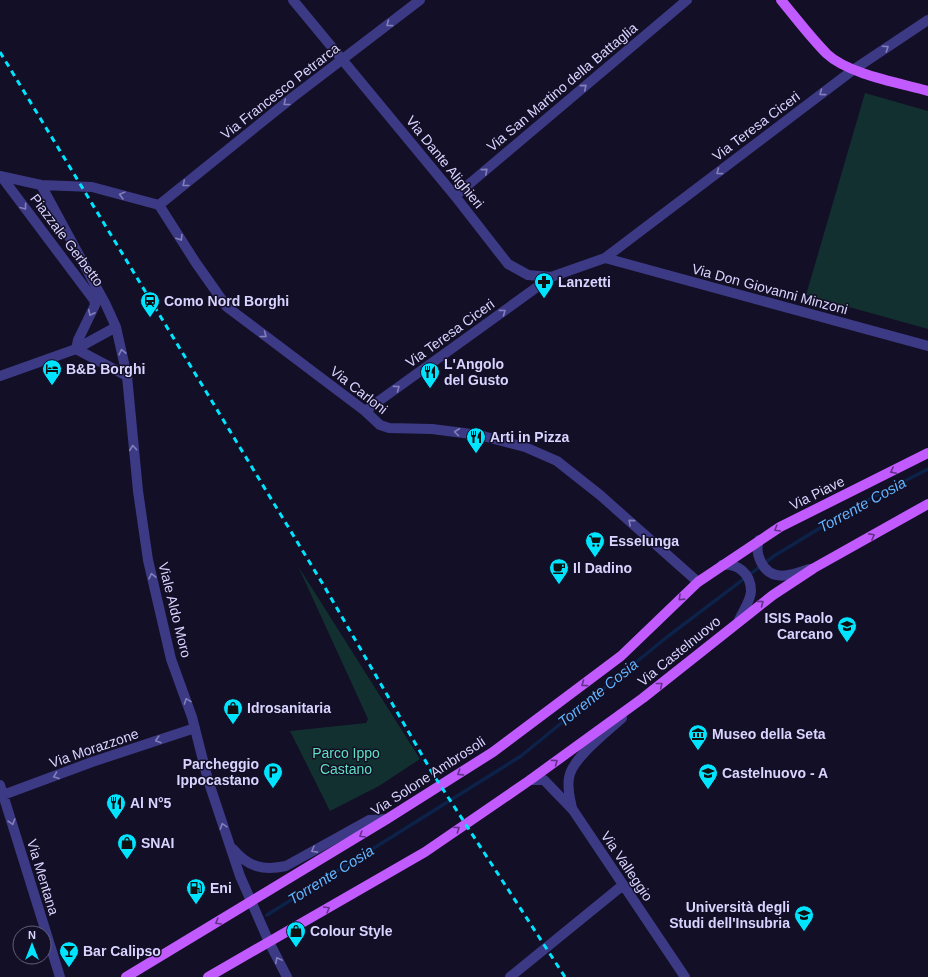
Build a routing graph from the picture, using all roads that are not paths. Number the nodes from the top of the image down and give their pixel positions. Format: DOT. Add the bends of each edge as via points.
graph roads {
  1 [pos="293,0"];
  2 [pos="420,0"];
  3 [pos="686,0"];
  4 [pos="781,0"];
  5 [pos="928,20"];
  6 [pos="342,59"];
  7 [pos="853,70"];
  8 [pos="928,91"];
  9 [pos="0,176"];
  10 [pos="41,185"];
  11 [pos="455,196"];
  12 [pos="159,205"];
  13 [pos="605,258"];
  14 [pos="551,277"];
  15 [pos="116,327"];
  16 [pos="928,346"];
  17 [pos="76,349"];
  18 [pos="0,376"];
  19 [pos="128,376"];
  20 [pos="366,411"];
  21 [pos="928,453"];
  22 [pos="928,504"];
  23 [pos="759,540"];
  24 [pos="722,565"];
  25 [pos="814,568"];
  26 [pos="695,579"];
  27 [pos="739,620"];
  28 [pos="643,698"];
  29 [pos="195,728"];
  30 [pos="530,780"];
  31 [pos="1,792"];
  32 [pos="573,810"];
  33 [pos="387,819"];
  34 [pos="229,844"];
  35 [pos="623,885"];
  36 [pos="253,907"];
  37 [pos="269,942"];
  38 [pos="60,977"];
  39 [pos="126,977"];
  40 [pos="208,977"];
  41 [pos="287,977"];
  42 [pos="510,977"];
  43 [pos="685,977"];
  1 -- 6 [label="street, Via Dante Alighieri"];
  2 -- 6 [label="street, Via Francesco Petrarca, one-way"];
  11 -- 3 [label="street, Via San Martino della Battaglia, one-way"];
  4 -- 7 [label="main road" via="828,55"];
  7 -- 5 [label="street, Via Teresa Ciceri, one-way"];
  6 -- 11 [label="street, Via Dante Alighieri"];
  6 -- 12 [label="street, Via Francesco Petrarca, one-way"];
  7 -- 8 [label="main road"];
  7 -- 13 [label="street, Via Teresa Ciceri, one-way"];
  9 -- 10 [label="street"];
  9 -- 17 [label="street, Piazzale Gerbetto, one-way" via="94,300 95,305"];
  12 -- 10 [label="street, one-way" via="92,187"];
  10 -- 15 [label="street, Piazzale Gerbetto"];
  11 -- 14 [label="street, Via Dante Alighieri" via="508,264 528,275"];
  12 -- 20 [label="street, Via Carloni, one-way" via="227,307"];
  13 -- 14 [label="street, Via Dante Alighieri"];
  13 -- 16 [label="street, Via Don Giovanni Minzoni"];
  20 -- 14 [label="street, Via Teresa Ciceri, one-way"];
  15 -- 17 [label="street"];
  19 -- 15 [label="street, Piazzale Gerbetto, one-way"];
  17 -- 18 [label="street"];
  17 -- 19 [label="street"];
  29 -- 19 [label="street, Viale Aldo Moro, one-way" via="171,659 148,560 138,491"];
  26 -- 20 [label="street, Via Carloni, one-way" via="600,495 557,461 524,447 479,435 432,429 389,428 380,425"];
  21 -- 23 [label="main road, Via Piave, one-way"];
  25 -- 22 [label="main road, Via Castelnuovo, one-way"];
  23 -- 24 [label="main road, Via Piave"];
  23 -- 25 [label="street" via="758,556 763,567 771,574 790,575"];
  24 -- 26 [label="main road, Via Solone Ambrosoli"];
  24 -- 27 [label="street" via="731,564 740,568 748,579 752,592"];
  27 -- 25 [label="main road, Via Castelnuovo, one-way"];
  26 -- 33 [label="main road, Via Solone Ambrosoli, one-way" via="621,656 493,752"];
  28 -- 27 [label="main road, Via Castelnuovo, one-way"];
  30 -- 28 [label="main road, Via Castelnuovo, one-way"];
  28 -- 32 [label="street, Via Valleggio" via="589,748 572,768 569,788"];
  29 -- 31 [label="street, Via Morazzone, one-way"];
  34 -- 29 [label="street, Viale Aldo Moro, one-way" via="208,780"];
  30 -- 32 [label="street, Via Valleggio" via="544,780"];
  37 -- 30 [label="main road, Via Castelnuovo, one-way" via="425,852"];
  31 -- 38 [label="street, Via Mentana, one-way"];
  32 -- 35 [label="street, Via Valleggio"];
  33 -- 34 [label="street, Viale Aldo Moro, one-way" via="368,820 286,866 276,869 252,866"];
  33 -- 36 [label="main road, Via Solone Ambrosoli, one-way"];
  34 -- 36 [label="street, Viale Aldo Moro"];
  35 -- 42 [label="street"];
  35 -- 43 [label="street, Via Valleggio"];
  36 -- 37 [label="street, Viale Aldo Moro"];
  36 -- 39 [label="main road, Via Solone Ambrosoli, one-way"];
  37 -- 40 [label="main road"];
  41 -- 37 [label="street, Viale Aldo Moro, one-way"];
}
